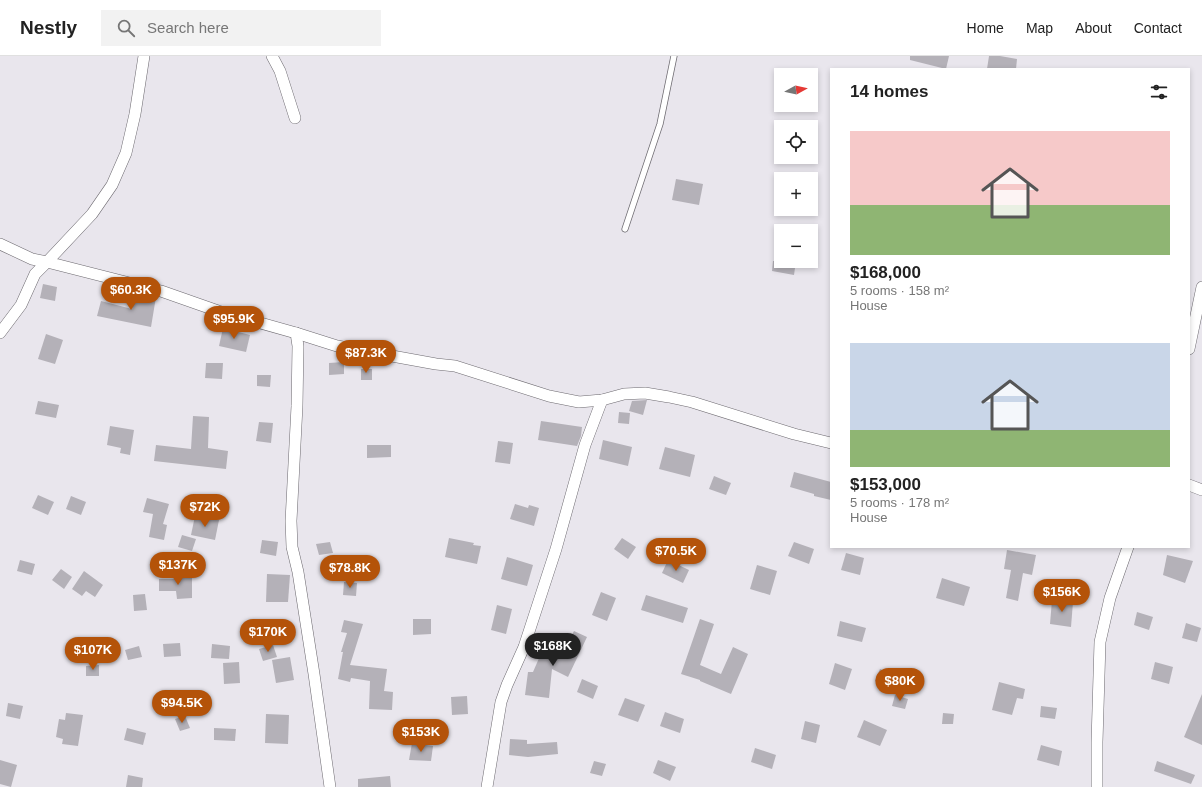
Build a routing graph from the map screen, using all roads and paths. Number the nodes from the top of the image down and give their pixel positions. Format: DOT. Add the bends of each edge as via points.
graph roads {
  1 [pos="144,56"];
  2 [pos="272,56"];
  3 [pos="674,56"];
  4 [pos="295,118"];
  5 [pos="624,229"];
  6 [pos="0,244"];
  7 [pos="48,262"];
  8 [pos="1202,287"];
  9 [pos="0,333"];
  10 [pos="296,333"];
  11 [pos="1190,344"];
  12 [pos="602,400"];
  13 [pos="830,443"];
  14 [pos="1190,485"];
  15 [pos="1202,490"];
  16 [pos="1128,548"];
  17 [pos="330,787"];
  18 [pos="487,787"];
  19 [pos="1098,787"];
  1 -- 7 [label="street" via="136,114 126,153 112,185 92,214"];
  2 -- 4 [label="street" via="280,71"];
  3 -- 5 [label="lane" via="660,124"];
  6 -- 7 [label="street"];
  7 -- 9 [label="street" via="35,274 21,304"];
  7 -- 10 [label="street" via="161,291 218,311"];
  8 -- 11 [label="street"];
  10 -- 12 [label="street" via="337,346 455,366 572,401"];
  10 -- 17 [label="street" via="297,406 292,547"];
  12 -- 13 [label="street" via="624,394 645,393 669,397"];
  12 -- 18 [label="street" via="585,444 556,549 524,647 501,702"];
  14 -- 15 [label="street"];
  16 -- 19 [label="street" via="1110,598 1100,642"];
}
